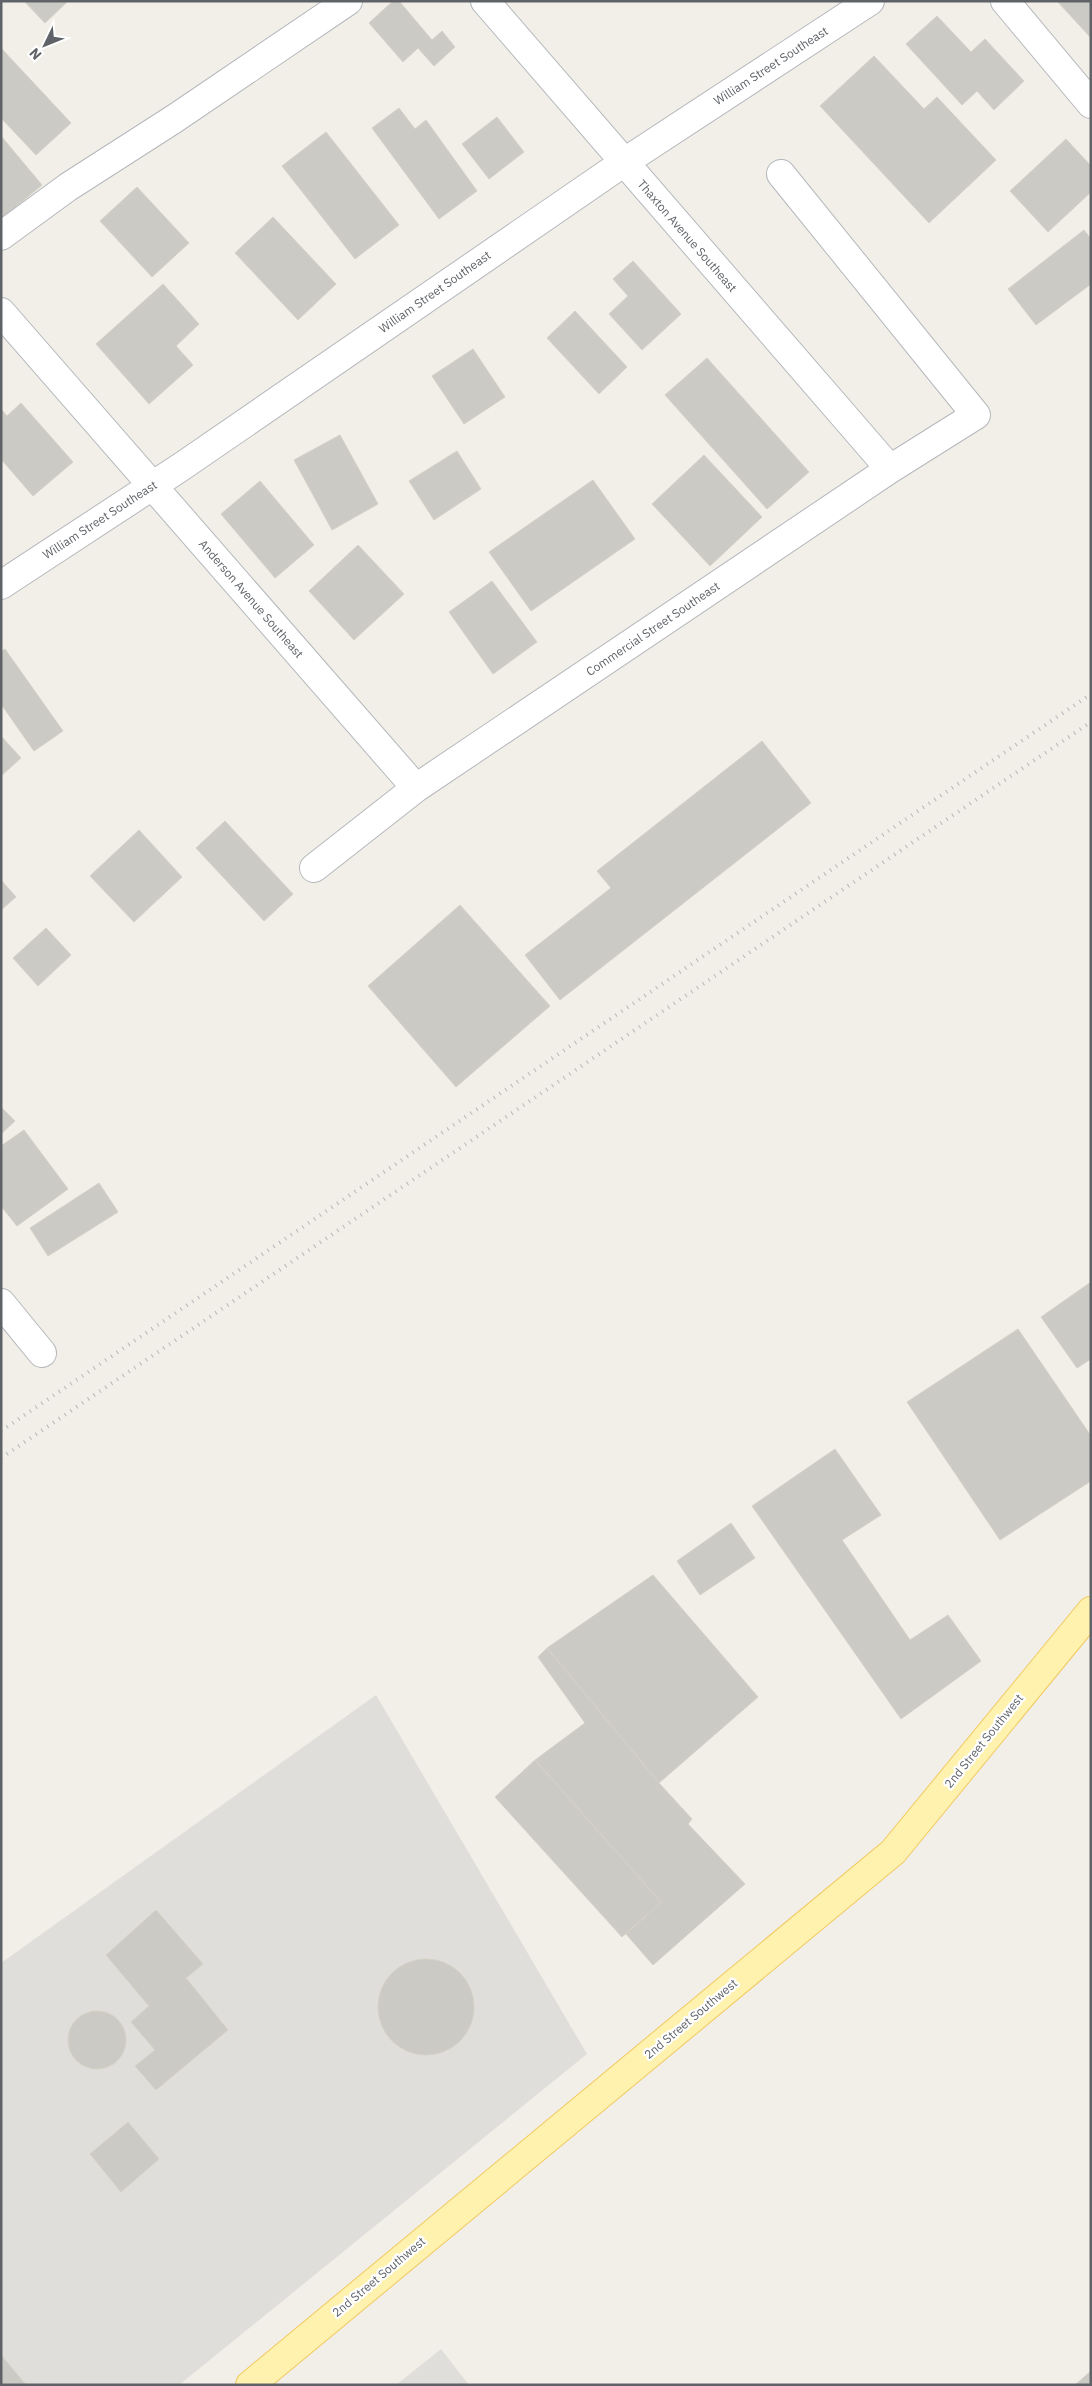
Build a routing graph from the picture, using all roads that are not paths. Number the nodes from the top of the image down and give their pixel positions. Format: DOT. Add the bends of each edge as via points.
graph roads {
  1 [pos="348,1"];
  2 [pos="485,1"];
  3 [pos="870,1"];
  4 [pos="1005,1"];
  5 [pos="1091,104"];
  6 [pos="623,163"];
  7 [pos="781,174"];
  8 [pos="1,236"];
  9 [pos="1,312"];
  10 [pos="890,469"];
  11 [pos="152,486"];
  12 [pos="1,585"];
  13 [pos="416,788"];
  14 [pos="314,868"];
  15 [pos="1,1303"];
  16 [pos="42,1353"];
  17 [pos="1091,1612"];
  18 [pos="250,2385"];
  1 -- 8 [label="street" via="68,187"];
  2 -- 6 [label="street, Thaxton Avenue Southeast"];
  3 -- 6 [label="street, William Street Southeast"];
  4 -- 5 [label="street"];
  6 -- 10 [label="street, Thaxton Avenue Southeast"];
  6 -- 11 [label="street, William Street Southeast"];
  7 -- 10 [label="street, Commercial Street Southeast" via="976,415"];
  9 -- 11 [label="street, Anderson Avenue Southeast"];
  10 -- 13 [label="street, Commercial Street Southeast"];
  11 -- 12 [label="street, William Street Southeast"];
  11 -- 13 [label="street, Anderson Avenue Southeast"];
  13 -- 14 [label="street"];
  15 -- 16 [label="street"];
  17 -- 18 [label="main road, 2nd Street Southwest" via="893,1852"];
}
